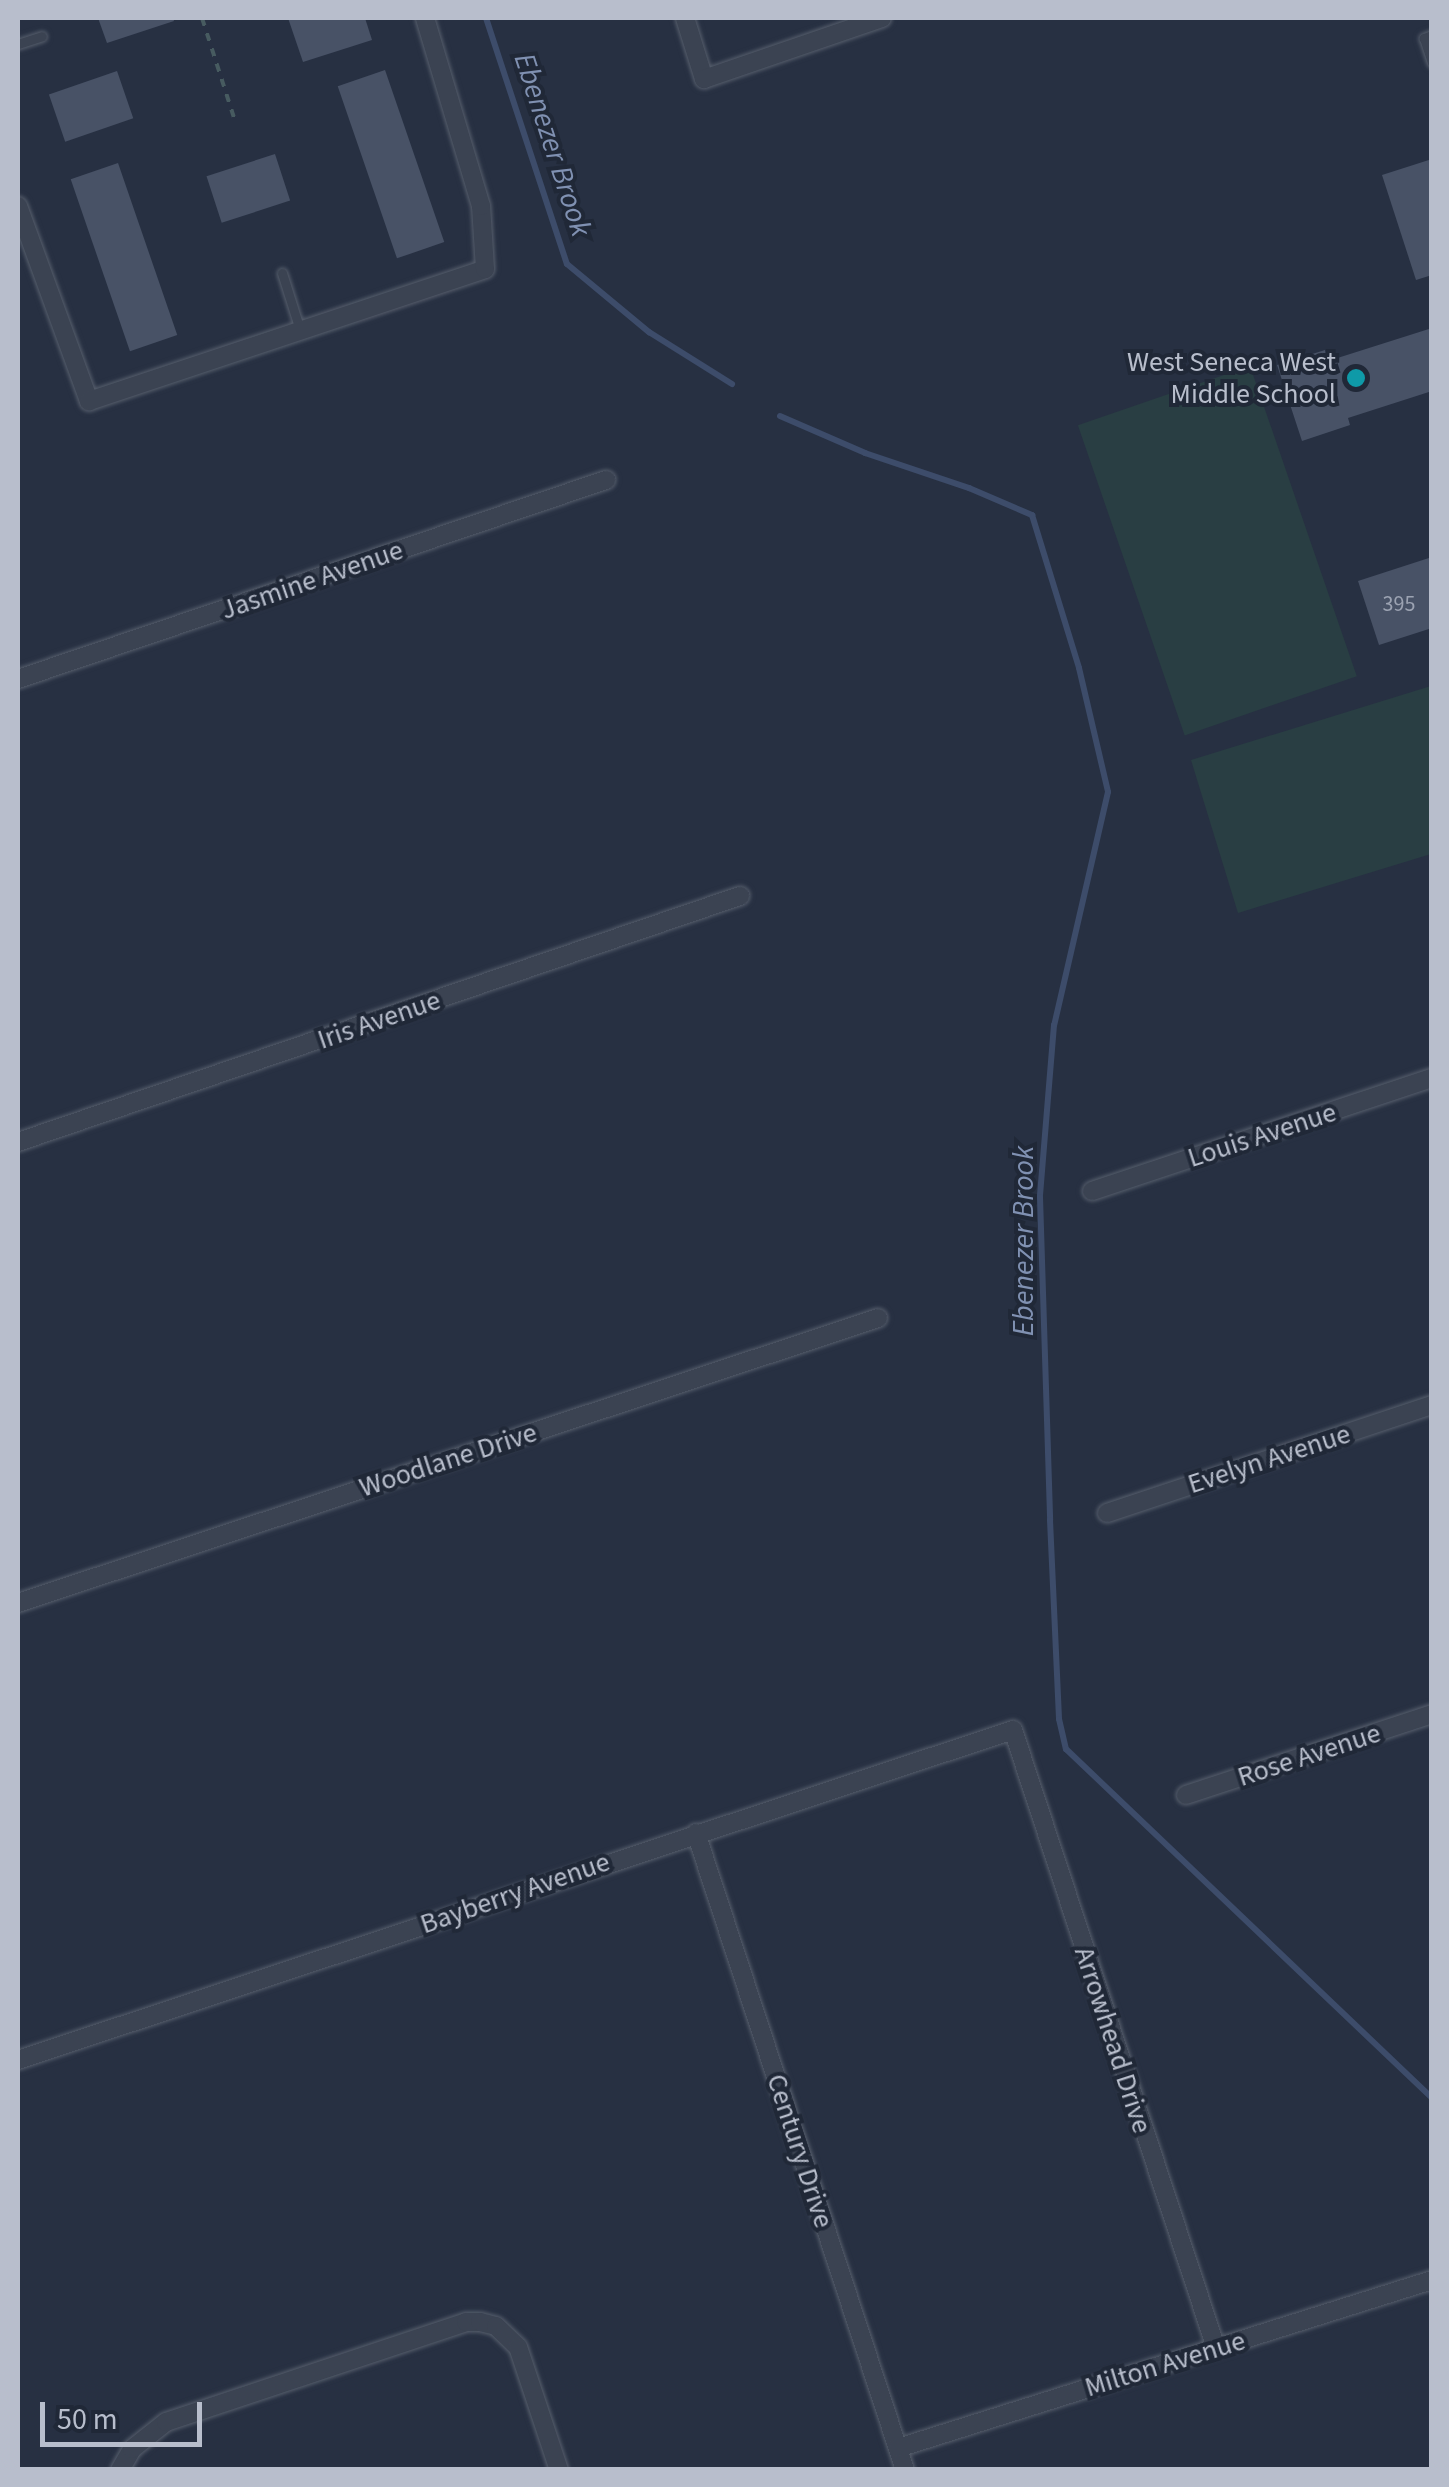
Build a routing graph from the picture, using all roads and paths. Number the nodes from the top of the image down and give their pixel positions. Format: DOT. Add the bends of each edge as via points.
graph roads {
  1 [pos="202,18"];
  2 [pos="426,18"];
  3 [pos="685,18"];
  4 [pos="882,18"];
  5 [pos="1432,35"];
  6 [pos="42,36"];
  7 [pos="18,44"];
  8 [pos="1432,63"];
  9 [pos="235,122"];
  10 [pos="18,206"];
  11 [pos="282,273"];
  12 [pos="300,330"];
  13 [pos="606,480"];
  14 [pos="18,679"];
  15 [pos="740,896"];
  16 [pos="1432,1078"];
  17 [pos="18,1142"];
  18 [pos="1092,1191"];
  19 [pos="878,1318"];
  20 [pos="1432,1405"];
  21 [pos="1107,1512"];
  22 [pos="18,1603"];
  23 [pos="1432,1714"];
  24 [pos="1013,1730"];
  25 [pos="1186,1795"];
  26 [pos="696,1833"];
  27 [pos="18,2060"];
  28 [pos="1432,2280"];
  29 [pos="1216,2348"];
  30 [pos="898,2448"];
  31 [pos="120,2470"];
  32 [pos="559,2470"];
  33 [pos="905,2470"];
  1 -- 9 [label="path"];
  2 -- 12 [label="street" via="482,206 485,268"];
  3 -- 4 [label="street" via="704,79"];
  5 -- 8 [label="lane" via="1424,38"];
  6 -- 7 [label="lane"];
  10 -- 12 [label="street" via="89,401"];
  11 -- 12 [label="lane"];
  13 -- 14 [label="street, Jasmine Avenue"];
  15 -- 17 [label="street, Iris Avenue"];
  16 -- 18 [label="street, Louis Avenue"];
  19 -- 22 [label="street, Woodlane Drive"];
  20 -- 21 [label="street, Evelyn Avenue"];
  23 -- 25 [label="street, Rose Avenue"];
  24 -- 26 [label="street, Bayberry Avenue"];
  24 -- 29 [label="street, Arrowhead Drive"];
  26 -- 27 [label="street, Bayberry Avenue"];
  26 -- 30 [label="street, Century Drive"];
  28 -- 29 [label="street, Milton Avenue"];
  29 -- 30 [label="street, Milton Avenue"];
  30 -- 33 [label="street, Century Drive"];
  31 -- 32 [label="street" via="132,2449 166,2422 466,2322 496,2326 518,2347"];
}
